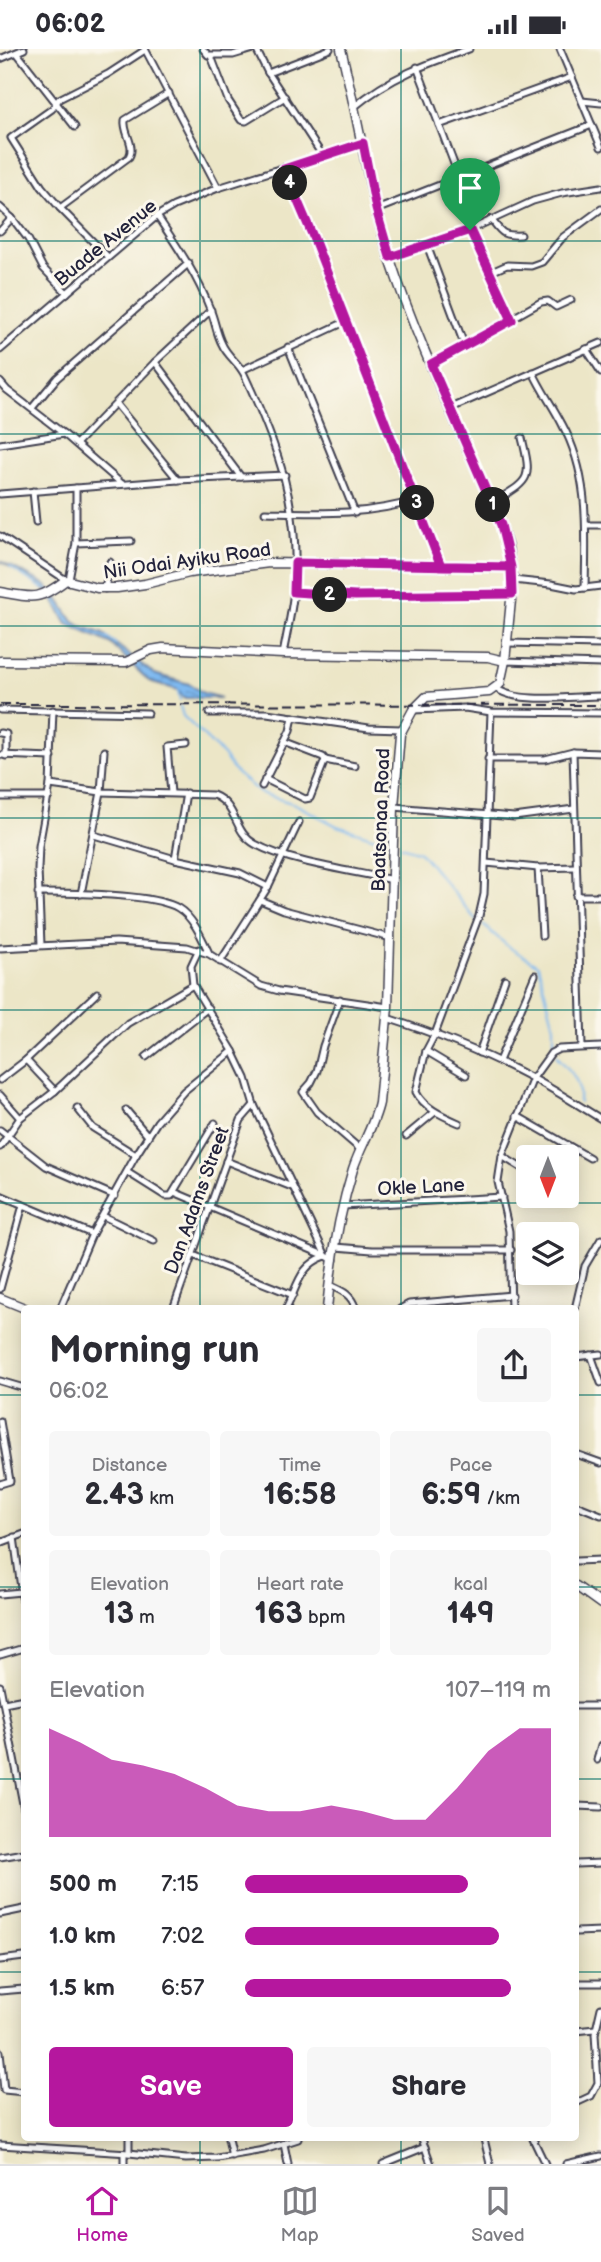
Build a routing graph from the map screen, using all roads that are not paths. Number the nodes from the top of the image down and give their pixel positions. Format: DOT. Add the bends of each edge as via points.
graph roads {
  1 [pos="24,49"];
  2 [pos="203,49"];
  3 [pos="255,49"];
  4 [pos="330,49"];
  5 [pos="342,49"];
  6 [pos="469,49"];
  7 [pos="560,49"];
  8 [pos="145,50"];
  9 [pos="17,53"];
  10 [pos="211,56"];
  11 [pos="0,59"];
  12 [pos="417,67"];
  13 [pos="268,73"];
  14 [pos="572,77"];
  15 [pos="169,93"];
  16 [pos="285,97"];
  17 [pos="582,101"];
  18 [pos="601,103"];
  19 [pos="55,104"];
  20 [pos="354,107"];
  21 [pos="439,125"];
  22 [pos="592,125"];
  23 [pos="75,127"];
  24 [pos="363,143"];
  25 [pos="601,147"];
  26 [pos="322,155"];
  27 [pos="284,169"];
  28 [pos="459,177"];
  29 [pos="601,187"];
  30 [pos="218,188"];
  31 [pos="0,207"];
  32 [pos="60,208"];
  33 [pos="376,209"];
  34 [pos="601,209"];
  35 [pos="157,216"];
  36 [pos="12,218"];
  37 [pos="491,219"];
  38 [pos="470,230"];
  39 [pos="0,231"];
  40 [pos="521,235"];
  41 [pos="427,245"];
  42 [pos="108,257"];
  43 [pos="390,257"];
  44 [pos="189,263"];
  45 [pos="489,273"];
  46 [pos="66,293"];
  47 [pos="571,300"];
  48 [pos="211,310"];
  49 [pos="512,320"];
  50 [pos="345,322"];
  51 [pos="601,343"];
  52 [pos="288,347"];
  53 [pos="465,347"];
  54 [pos="586,349"];
  55 [pos="0,350"];
  56 [pos="155,362"];
  57 [pos="431,364"];
  58 [pos="242,370"];
  59 [pos="533,372"];
  60 [pos="601,372"];
  61 [pos="0,382"];
  62 [pos="116,404"];
  63 [pos="32,408"];
  64 [pos="449,409"];
  65 [pos="64,434"];
  66 [pos="522,437"];
  67 [pos="76,443"];
  68 [pos="0,444"];
  69 [pos="285,475"];
  70 [pos="242,477"];
  71 [pos="178,480"];
  72 [pos="122,484"];
  73 [pos="76,488"];
  74 [pos="33,491"];
  75 [pos="0,494"];
  76 [pos="416,500"];
  77 [pos="492,503"];
  78 [pos="265,512"];
  79 [pos="293,513"];
  80 [pos="355,513"];
  81 [pos="36,522"];
  82 [pos="587,525"];
  83 [pos="601,525"];
  84 [pos="0,536"];
  85 [pos="131,541"];
  86 [pos="76,543"];
  87 [pos="110,562"];
  88 [pos="295,563"];
  89 [pos="441,566"];
  90 [pos="511,567"];
  91 [pos="68,580"];
  92 [pos="513,580"];
  93 [pos="601,586"];
  94 [pos="585,588"];
  95 [pos="105,589"];
  96 [pos="0,592"];
  97 [pos="294,592"];
  98 [pos="512,594"];
  99 [pos="507,643"];
  100 [pos="601,645"];
  101 [pos="283,654"];
  102 [pos="0,661"];
  103 [pos="505,661"];
  104 [pos="601,664"];
  105 [pos="496,688"];
  106 [pos="601,696"];
  107 [pos="0,710"];
  108 [pos="53,710"];
  109 [pos="413,710"];
  110 [pos="491,712"];
  111 [pos="148,713"];
  112 [pos="209,713"];
  113 [pos="601,713"];
  114 [pos="293,717"];
  115 [pos="401,729"];
  116 [pos="0,733"];
  117 [pos="284,742"];
  118 [pos="186,745"];
  119 [pos="104,751"];
  120 [pos="573,752"];
  121 [pos="601,753"];
  122 [pos="3,756"];
  123 [pos="52,757"];
  124 [pos="488,759"];
  125 [pos="325,761"];
  126 [pos="355,766"];
  127 [pos="50,785"];
  128 [pos="101,792"];
  129 [pos="171,793"];
  130 [pos="186,793"];
  131 [pos="0,797"];
  132 [pos="49,797"];
  133 [pos="394,807"];
  134 [pos="574,809"];
  135 [pos="486,814"];
  136 [pos="299,822"];
  137 [pos="94,835"];
  138 [pos="282,855"];
  139 [pos="175,859"];
  140 [pos="486,863"];
  141 [pos="538,867"];
  142 [pos="575,867"];
  143 [pos="393,880"];
  144 [pos="268,887"];
  145 [pos="38,893"];
  146 [pos="81,894"];
  147 [pos="576,896"];
  148 [pos="601,896"];
  149 [pos="260,900"];
  150 [pos="542,936"];
  151 [pos="391,938"];
  152 [pos="41,945"];
  153 [pos="0,948"];
  154 [pos="199,949"];
  155 [pos="209,954"];
  156 [pos="220,962"];
  157 [pos="535,975"];
  158 [pos="505,979"];
  159 [pos="193,985"];
  160 [pos="97,993"];
  161 [pos="340,999"];
  162 [pos="388,1007"];
  163 [pos="208,1008"];
  164 [pos="387,1018"];
  165 [pos="435,1034"];
  166 [pos="582,1047"];
  167 [pos="601,1047"];
  168 [pos="233,1051"];
  169 [pos="426,1051"];
  170 [pos="479,1053"];
  171 [pos="146,1057"];
  172 [pos="26,1060"];
  173 [pos="499,1061"];
  174 [pos="467,1076"];
  175 [pos="533,1078"];
  176 [pos="0,1080"];
  177 [pos="55,1091"];
  178 [pos="0,1095"];
  179 [pos="254,1105"];
  180 [pos="77,1108"];
  181 [pos="126,1110"];
  182 [pos="435,1112"];
  183 [pos="517,1116"];
  184 [pos="19,1118"];
  185 [pos="601,1119"];
  186 [pos="215,1122"];
  187 [pos="459,1123"];
  188 [pos="0,1130"];
  189 [pos="9,1135"];
  190 [pos="148,1136"];
  191 [pos="406,1136"];
  192 [pos="0,1147"];
  193 [pos="360,1149"];
  194 [pos="136,1155"];
  195 [pos="502,1156"];
  196 [pos="590,1158"];
  197 [pos="226,1161"];
  198 [pos="516,1165"];
  199 [pos="127,1172"];
  200 [pos="292,1187"];
  201 [pos="174,1192"];
  202 [pos="0,1195"];
  203 [pos="115,1196"];
  204 [pos="502,1197"];
  205 [pos="23,1205"];
  206 [pos="343,1206"];
  207 [pos="210,1207"];
  208 [pos="103,1216"];
  209 [pos="92,1234"];
  210 [pos="601,1239"];
  211 [pos="154,1241"];
  212 [pos="336,1247"];
  213 [pos="511,1250"];
  214 [pos="193,1255"];
  215 [pos="330,1258"];
  216 [pos="329,1285"];
  217 [pos="0,1289"];
  218 [pos="293,1295"];
  219 [pos="512,1295"];
  220 [pos="0,1298"];
  221 [pos="449,1300"];
  222 [pos="62,1305"];
  223 [pos="174,1305"];
  224 [pos="288,1305"];
  225 [pos="327,1305"];
  226 [pos="355,1305"];
  227 [pos="416,1305"];
  228 [pos="450,1305"];
  229 [pos="512,1305"];
  230 [pos="576,1305"];
  231 [pos="21,1307"];
  232 [pos="601,1354"];
  233 [pos="592,1355"];
  234 [pos="579,1357"];
  235 [pos="0,1381"];
  236 [pos="601,1383"];
  237 [pos="21,1387"];
  238 [pos="0,1421"];
  239 [pos="1,1440"];
  240 [pos="579,1455"];
  241 [pos="601,1463"];
  242 [pos="0,1484"];
  243 [pos="579,1506"];
  244 [pos="601,1515"];
  245 [pos="21,1535"];
  246 [pos="14,1537"];
  247 [pos="0,1543"];
  248 [pos="601,1560"];
  249 [pos="579,1562"];
  250 [pos="579,1588"];
  251 [pos="21,1592"];
  252 [pos="0,1594"];
  253 [pos="601,1604"];
  254 [pos="21,1649"];
  255 [pos="0,1655"];
  256 [pos="0,1686"];
  257 [pos="21,1700"];
  258 [pos="4,1703"];
  259 [pos="579,1706"];
  260 [pos="601,1706"];
  261 [pos="601,1746"];
  262 [pos="597,1759"];
  263 [pos="21,1793"];
  264 [pos="579,1807"];
  265 [pos="601,1807"];
  266 [pos="21,1854"];
  267 [pos="0,1857"];
  268 [pos="601,1863"];
  269 [pos="579,1864"];
  270 [pos="21,1910"];
  271 [pos="0,1914"];
  272 [pos="601,1931"];
  273 [pos="579,1932"];
  274 [pos="21,1958"];
  275 [pos="0,1961"];
  276 [pos="579,1983"];
  277 [pos="601,1983"];
  278 [pos="21,1989"];
  279 [pos="0,1991"];
  280 [pos="601,2008"];
  281 [pos="595,2029"];
  282 [pos="579,2031"];
  283 [pos="0,2052"];
  284 [pos="21,2092"];
  285 [pos="579,2102"];
  286 [pos="129,2141"];
  287 [pos="228,2141"];
  288 [pos="292,2141"];
  289 [pos="423,2141"];
  290 [pos="484,2141"];
  291 [pos="534,2141"];
  292 [pos="284,2144"];
  293 [pos="0,2145"];
  294 [pos="425,2147"];
  295 [pos="126,2153"];
  296 [pos="601,2155"];
  297 [pos="232,2156"];
  298 [pos="217,2161"];
  299 [pos="124,2164"];
  300 [pos="288,2164"];
  301 [pos="383,2164"];
  302 [pos="431,2164"];
  303 [pos="490,2164"];
  304 [pos="545,2164"];
  305 [pos="566,2164"];
  1 -- 9 [label="street"];
  2 -- 10 [label="street"];
  3 -- 10 [label="street"];
  3 -- 13 [label="street"];
  4 -- 13 [label="street"];
  5 -- 20 [label="street"];
  6 -- 12 [label="street"];
  7 -- 14 [label="street"];
  8 -- 15 [label="street"];
  8 -- 19 [label="street"];
  9 -- 11 [label="street"];
  9 -- 19 [label="street"];
  10 -- 16 [label="street" via="241,120"];
  12 -- 20 [label="street"];
  12 -- 21 [label="street"];
  13 -- 16 [label="street"];
  14 -- 17 [label="street"];
  14 -- 21 [label="street"];
  15 -- 30 [label="street"];
  15 -- 32 [label="street" via="125,120 132,149 129,157"];
  16 -- 26 [label="street"];
  17 -- 18 [label="street"];
  17 -- 22 [label="street"];
  19 -- 23 [label="street"];
  19 -- 32 [label="street" via="11,138"];
  20 -- 24 [label="street"];
  21 -- 28 [label="street"];
  22 -- 25 [label="street"];
  22 -- 28 [label="street"];
  24 -- 26 [label="street, Buade Avenue"];
  24 -- 33 [label="street"];
  26 -- 27 [label="street, Buade Avenue"];
  27 -- 30 [label="street, Buade Avenue"];
  27 -- 50 [label="street"];
  28 -- 33 [label="street"];
  29 -- 37 [label="street" via="533,201"];
  30 -- 35 [label="street, Buade Avenue"];
  31 -- 36 [label="street"];
  32 -- 42 [label="street"];
  33 -- 43 [label="street"];
  34 -- 45 [label="street" via="563,237 542,262 507,265"];
  35 -- 42 [label="street, Buade Avenue"];
  35 -- 44 [label="street"];
  36 -- 39 [label="street"];
  36 -- 46 [label="street" via="43,268"];
  37 -- 38 [label="street"];
  37 -- 40 [label="street" via="503,234"];
  38 -- 41 [label="street"];
  38 -- 45 [label="street"];
  41 -- 43 [label="street"];
  41 -- 53 [label="street"];
  42 -- 46 [label="street, Buade Avenue"];
  43 -- 57 [label="street"];
  44 -- 48 [label="street"];
  44 -- 63 [label="street" via="57,378"];
  45 -- 49 [label="street"];
  46 -- 55 [label="street, Buade Avenue"];
  47 -- 49 [label="street" via="556,307 545,301"];
  48 -- 56 [label="street"];
  48 -- 58 [label="street" via="223,348"];
  49 -- 53 [label="street"];
  50 -- 52 [label="street"];
  50 -- 76 [label="street"];
  51 -- 54 [label="street"];
  52 -- 58 [label="street"];
  52 -- 80 [label="street"];
  53 -- 57 [label="street"];
  54 -- 59 [label="street"];
  54 -- 60 [label="street"];
  56 -- 62 [label="street"];
  56 -- 70 [label="street"];
  57 -- 64 [label="street"];
  58 -- 69 [label="street"];
  59 -- 64 [label="street"];
  59 -- 82 [label="street" via="575,455"];
  61 -- 63 [label="street"];
  62 -- 67 [label="street"];
  62 -- 71 [label="street"];
  63 -- 65 [label="street"];
  64 -- 77 [label="street"];
  65 -- 67 [label="street"];
  65 -- 68 [label="street"];
  66 -- 77 [label="street" via="527,477"];
  67 -- 72 [label="street"];
  69 -- 70 [label="street"];
  69 -- 79 [label="street"];
  70 -- 71 [label="street"];
  71 -- 72 [label="street"];
  72 -- 73 [label="street"];
  73 -- 74 [label="street"];
  73 -- 86 [label="street"];
  74 -- 75 [label="street"];
  74 -- 81 [label="street"];
  76 -- 80 [label="street"];
  76 -- 89 [label="street"];
  77 -- 90 [label="street"];
  78 -- 79 [label="street"];
  79 -- 80 [label="street"];
  79 -- 88 [label="street"];
  82 -- 83 [label="street"];
  82 -- 94 [label="street"];
  84 -- 91 [label="street"];
  85 -- 86 [label="street"];
  86 -- 91 [label="street"];
  87 -- 95 [label="street"];
  88 -- 89 [label="street, Nii Odai Ayiku Road"];
  88 -- 95 [label="street, Nii Odai Ayiku Road" via="189,573"];
  88 -- 97 [label="street"];
  89 -- 90 [label="street, Nii Odai Ayiku Road"];
  90 -- 92 [label="street"];
  91 -- 95 [label="street, Nii Odai Ayiku Road"];
  91 -- 96 [label="street" via="38,597"];
  92 -- 94 [label="street"];
  92 -- 98 [label="street"];
  93 -- 94 [label="street"];
  97 -- 98 [label="street"];
  97 -- 101 [label="street"];
  98 -- 99 [label="street"];
  99 -- 100 [label="street"];
  99 -- 103 [label="street"];
  101 -- 102 [label="street" via="163,648 126,661"];
  101 -- 103 [label="street"];
  103 -- 104 [label="street"];
  103 -- 105 [label="street"];
  105 -- 106 [label="street" via="527,696"];
  105 -- 109 [label="street" via="426,697"];
  107 -- 108 [label="street"];
  108 -- 111 [label="street"];
  108 -- 123 [label="street"];
  109 -- 110 [label="street"];
  109 -- 115 [label="street, Baatsonaa Road"];
  110 -- 113 [label="street"];
  110 -- 124 [label="street"];
  112 -- 114 [label="street"];
  114 -- 115 [label="street"];
  114 -- 117 [label="street"];
  115 -- 133 [label="street, Baatsonaa Road"];
  116 -- 122 [label="street" via="6,734"];
  117 -- 125 [label="street"];
  117 -- 125 [label="street" via="264,783 308,799"];
  118 -- 129 [label="street" via="167,747"];
  119 -- 128 [label="street"];
  120 -- 121 [label="street"];
  120 -- 124 [label="street" via="545,759"];
  120 -- 134 [label="street"];
  122 -- 123 [label="street"];
  123 -- 127 [label="street"];
  124 -- 135 [label="street"];
  125 -- 126 [label="street"];
  127 -- 128 [label="street"];
  127 -- 132 [label="street"];
  128 -- 129 [label="street"];
  128 -- 137 [label="street"];
  129 -- 130 [label="street"];
  130 -- 138 [label="street" via="223,799 250,840"];
  130 -- 139 [label="street"];
  131 -- 132 [label="street"];
  132 -- 145 [label="street" via="39,846"];
  133 -- 135 [label="street"];
  133 -- 143 [label="street, Baatsonaa Road"];
  134 -- 135 [label="street" via="514,817"];
  134 -- 142 [label="street"];
  135 -- 140 [label="street"];
  136 -- 138 [label="street"];
  137 -- 139 [label="street"];
  137 -- 146 [label="street"];
  138 -- 143 [label="street"];
  138 -- 144 [label="street"];
  139 -- 144 [label="street" via="240,873"];
  140 -- 141 [label="street"];
  140 -- 165 [label="street" via="479,916"];
  141 -- 142 [label="street"];
  141 -- 150 [label="street"];
  142 -- 147 [label="street"];
  143 -- 151 [label="street, Baatsonaa Road"];
  144 -- 149 [label="street"];
  145 -- 146 [label="street"];
  145 -- 152 [label="street"];
  146 -- 155 [label="street" via="177,907 201,936"];
  147 -- 148 [label="street"];
  147 -- 166 [label="street"];
  149 -- 151 [label="street"];
  149 -- 156 [label="street"];
  151 -- 162 [label="street, Baatsonaa Road"];
  152 -- 153 [label="street"];
  152 -- 154 [label="street" via="116,942"];
  154 -- 155 [label="street"];
  154 -- 159 [label="street" via="191,966"];
  155 -- 156 [label="street"];
  156 -- 161 [label="street" via="270,988"];
  157 -- 173 [label="street"];
  158 -- 170 [label="street"];
  159 -- 163 [label="street"];
  159 -- 177 [label="street" via="128,1023"];
  160 -- 172 [label="street"];
  161 -- 162 [label="street"];
  161 -- 193 [label="street" via="317,1071 303,1092 317,1112"];
  162 -- 164 [label="street, Baatsonaa Road"];
  163 -- 168 [label="street"];
  163 -- 171 [label="street"];
  164 -- 165 [label="street"];
  164 -- 193 [label="street, Baatsonaa Road" via="379,1103"];
  165 -- 169 [label="street"];
  165 -- 170 [label="street"];
  166 -- 167 [label="street"];
  166 -- 175 [label="street" via="555,1051"];
  168 -- 179 [label="street"];
  168 -- 190 [label="street" via="184,1091"];
  169 -- 174 [label="street"];
  169 -- 182 [label="street" via="416,1092"];
  170 -- 173 [label="street"];
  172 -- 176 [label="street"];
  172 -- 177 [label="street"];
  173 -- 175 [label="street"];
  175 -- 183 [label="street"];
  175 -- 185 [label="street"];
  177 -- 184 [label="street"];
  178 -- 184 [label="street"];
  179 -- 197 [label="street, Dan Adams Street" via="241,1120"];
  179 -- 200 [label="street"];
  180 -- 194 [label="street" via="93,1128"];
  181 -- 190 [label="street"];
  182 -- 187 [label="street"];
  182 -- 191 [label="street"];
  183 -- 195 [label="street"];
  183 -- 196 [label="street"];
  184 -- 189 [label="street"];
  186 -- 201 [label="street"];
  188 -- 189 [label="street"];
  189 -- 192 [label="street"];
  189 -- 203 [label="street" via="46,1166"];
  190 -- 194 [label="street"];
  193 -- 206 [label="street, Baatsonaa Road"];
  194 -- 199 [label="street"];
  195 -- 198 [label="street"];
  195 -- 204 [label="street" via="498,1182"];
  197 -- 200 [label="street"];
  197 -- 207 [label="street, Dan Adams Street"];
  199 -- 201 [label="street" via="165,1196"];
  199 -- 203 [label="street"];
  200 -- 215 [label="street"];
  201 -- 207 [label="street"];
  202 -- 205 [label="street"];
  203 -- 208 [label="street"];
  204 -- 206 [label="street, Okle Lane"];
  204 -- 213 [label="street"];
  205 -- 209 [label="street"];
  205 -- 217 [label="street"];
  206 -- 212 [label="street, Baatsonaa Road"];
  207 -- 214 [label="street, Dan Adams Street"];
  207 -- 215 [label="street"];
  208 -- 209 [label="street"];
  208 -- 211 [label="street"];
  209 -- 222 [label="street"];
  210 -- 230 [label="street" via="585,1266"];
  212 -- 213 [label="street"];
  212 -- 215 [label="street, Baatsonaa Road"];
  213 -- 219 [label="street"];
  214 -- 218 [label="street"];
  214 -- 223 [label="street, Dan Adams Street"];
  215 -- 216 [label="street, Baatsonaa Road"];
  215 -- 218 [label="street" via="305,1268"];
  216 -- 225 [label="street, Baatsonaa Road"];
  216 -- 226 [label="street" via="344,1291"];
  218 -- 224 [label="street"];
  219 -- 221 [label="street"];
  219 -- 229 [label="street"];
  220 -- 231 [label="street"];
  221 -- 227 [label="street"];
  221 -- 228 [label="street"];
  232 -- 233 [label="street"];
  233 -- 234 [label="street"];
  233 -- 236 [label="street"];
  235 -- 237 [label="street"];
  238 -- 239 [label="street"];
  239 -- 242 [label="street" via="10,1481"];
  240 -- 241 [label="street"];
  243 -- 244 [label="street"];
  245 -- 246 [label="street"];
  246 -- 247 [label="street"];
  246 -- 251 [label="street"];
  248 -- 249 [label="street"];
  250 -- 253 [label="street"];
  251 -- 252 [label="street"];
  254 -- 255 [label="street"];
  256 -- 258 [label="street"];
  257 -- 258 [label="street"];
  258 -- 263 [label="street"];
  259 -- 260 [label="street"];
  261 -- 262 [label="street"];
  264 -- 265 [label="street"];
  266 -- 267 [label="street"];
  268 -- 269 [label="street"];
  270 -- 271 [label="street"];
  272 -- 273 [label="street"];
  274 -- 275 [label="street"];
  276 -- 277 [label="street"];
  278 -- 279 [label="street"];
  280 -- 281 [label="street"];
  281 -- 282 [label="street"];
  281 -- 285 [label="street" via="598,2083 591,2096"];
  283 -- 284 [label="street" via="4,2090"];
  286 -- 295 [label="street"];
  287 -- 297 [label="street"];
  288 -- 292 [label="street"];
  289 -- 294 [label="street"];
  290 -- 303 [label="street"];
  291 -- 304 [label="street"];
  292 -- 297 [label="street"];
  292 -- 300 [label="street"];
  293 -- 295 [label="street"];
  294 -- 301 [label="street"];
  294 -- 302 [label="street"];
  295 -- 298 [label="street"];
  295 -- 299 [label="street"];
  296 -- 305 [label="street"];
  297 -- 298 [label="street"];
}
